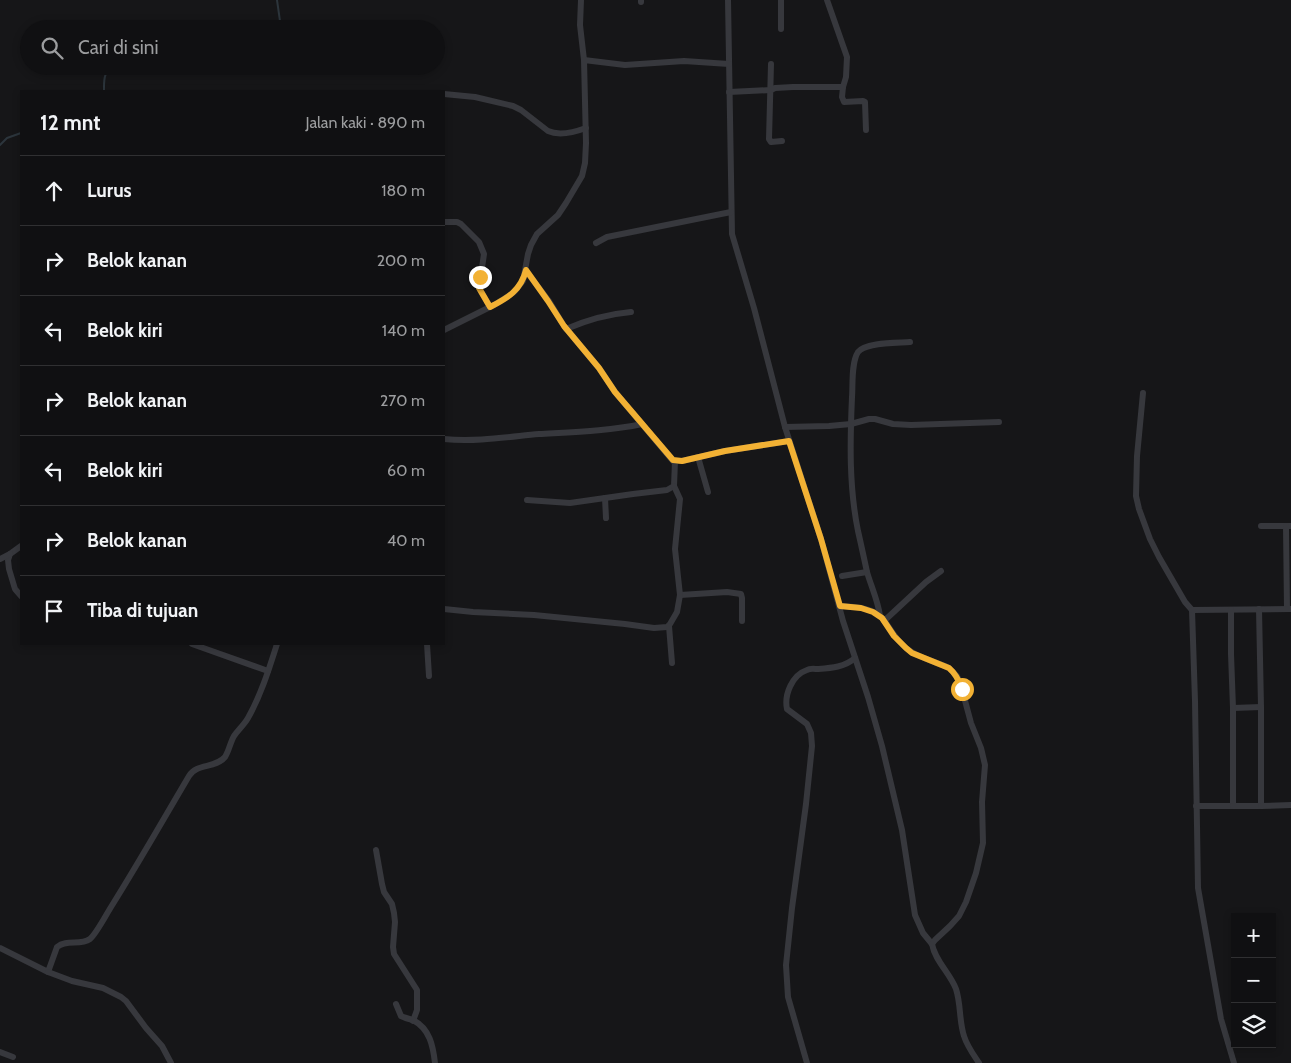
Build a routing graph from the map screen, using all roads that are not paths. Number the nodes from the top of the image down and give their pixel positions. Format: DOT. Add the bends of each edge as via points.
graph roads {
  1 [pos="581,0"];
  2 [pos="728,0"];
  3 [pos="782,0"];
  4 [pos="827,0"];
  5 [pos="782,29"];
  6 [pos="584,60"];
  7 [pos="729,64"];
  8 [pos="771,64"];
  9 [pos="843,87"];
  10 [pos="771,90"];
  11 [pos="730,92"];
  12 [pos="445,94"];
  13 [pos="586,128"];
  14 [pos="866,130"];
  15 [pos="782,141"];
  16 [pos="731,212"];
  17 [pos="445,222"];
  18 [pos="596,243"];
  19 [pos="526,270"];
  20 [pos="490,307"];
  21 [pos="631,312"];
  22 [pos="566,329"];
  23 [pos="445,330"];
  24 [pos="910,342"];
  25 [pos="1143,393"];
  26 [pos="999,422"];
  27 [pos="642,424"];
  28 [pos="851,424"];
  29 [pos="785,427"];
  30 [pos="445,439"];
  31 [pos="789,441"];
  32 [pos="698,457"];
  33 [pos="675,462"];
  34 [pos="674,486"];
  35 [pos="708,492"];
  36 [pos="605,498"];
  37 [pos="527,500"];
  38 [pos="606,518"];
  39 [pos="1261,526"];
  40 [pos="1289,526"];
  41 [pos="20,547"];
  42 [pos="10,554"];
  43 [pos="1289,554"];
  44 [pos="0,559"];
  45 [pos="941,571"];
  46 [pos="867,572"];
  47 [pos="842,576"];
  48 [pos="1289,581"];
  49 [pos="20,595"];
  50 [pos="680,595"];
  51 [pos="840,606"];
  52 [pos="445,609"];
  53 [pos="1259,609"];
  54 [pos="1289,609"];
  55 [pos="1192,610"];
  56 [pos="1232,610"];
  57 [pos="882,618"];
  58 [pos="742,621"];
  59 [pos="669,626"];
  60 [pos="195,645"];
  61 [pos="277,645"];
  62 [pos="427,645"];
  63 [pos="855,658"];
  64 [pos="672,663"];
  65 [pos="268,671"];
  66 [pos="429,676"];
  67 [pos="1261,707"];
  68 [pos="1233,708"];
  69 [pos="1196,806"];
  70 [pos="1233,806"];
  71 [pos="1261,806"];
  72 [pos="1291,806"];
  73 [pos="376,850"];
  74 [pos="932,944"];
  75 [pos="1,950"];
  76 [pos="48,972"];
  77 [pos="396,1004"];
  78 [pos="413,1021"];
  79 [pos="0,1052"];
  80 [pos="13,1058"];
  81 [pos="171,1063"];
  82 [pos="435,1063"];
  83 [pos="807,1063"];
  84 [pos="979,1063"];
  85 [pos="1234,1063"];
  1 -- 6 [label="street"];
  2 -- 7 [label="street"];
  3 -- 5 [label="street"];
  4 -- 9 [label="street" via="847,57"];
  6 -- 7 [label="street" via="625,65 684,61"];
  6 -- 13 [label="street"];
  7 -- 11 [label="street"];
  8 -- 10 [label="street"];
  9 -- 10 [label="street"];
  9 -- 14 [label="street" via="844,102 865,102"];
  10 -- 11 [label="street"];
  10 -- 15 [label="street" via="769,139 771,142"];
  11 -- 16 [label="street"];
  12 -- 13 [label="street" via="513,106 552,133"];
  13 -- 19 [label="street" via="586,162 582,176 558,215 537,234 528,254"];
  16 -- 18 [label="street" via="607,237"];
  16 -- 29 [label="street" via="733,236"];
  17 -- 20 [label="street" via="461,224 479,242 484,254 479,288"];
  19 -- 20 [label="street" via="515,291"];
  19 -- 22 [label="street"];
  20 -- 23 [label="street"];
  21 -- 22 [label="street" via="598,317"];
  22 -- 27 [label="street"];
  24 -- 28 [label="street" via="876,345 859,352 854,366"];
  25 -- 55 [label="street" via="1136,496 1159,558"];
  26 -- 28 [label="street" via="911,425 869,419"];
  27 -- 30 [label="street" via="478,440"];
  27 -- 33 [label="street"];
  28 -- 29 [label="street"];
  28 -- 46 [label="street" via="851,478"];
  29 -- 31 [label="street"];
  31 -- 32 [label="street"];
  31 -- 51 [label="street"];
  32 -- 33 [label="street"];
  32 -- 35 [label="street"];
  33 -- 34 [label="street"];
  34 -- 36 [label="street" via="667,490"];
  34 -- 50 [label="street" via="680,503 675,549"];
  36 -- 37 [label="street" via="570,503"];
  36 -- 38 [label="street"];
  39 -- 40 [label="street"];
  40 -- 43 [label="street"];
  41 -- 42 [label="street"];
  42 -- 44 [label="street"];
  42 -- 49 [label="street" via="9,569"];
  43 -- 48 [label="street"];
  45 -- 57 [label="street"];
  46 -- 47 [label="street"];
  46 -- 57 [label="street"];
  48 -- 54 [label="street"];
  50 -- 58 [label="street" via="740,594"];
  50 -- 59 [label="street" via="677,612"];
  51 -- 57 [label="street" via="868,610"];
  51 -- 63 [label="street"];
  52 -- 59 [label="street" via="657,628"];
  53 -- 54 [label="street"];
  53 -- 56 [label="street"];
  53 -- 67 [label="street"];
  55 -- 56 [label="street"];
  55 -- 69 [label="street"];
  56 -- 68 [label="street"];
  57 -- 74 [label="street" via="894,636 912,653 949,668 957,676 985,765 983,843 976,873 959,916"];
  59 -- 64 [label="street"];
  60 -- 65 [label="street"];
  61 -- 65 [label="street"];
  62 -- 66 [label="street"];
  63 -- 74 [label="street" via="882,746 903,838 915,915"];
  63 -- 83 [label="street" via="834,668 806,670 794,679 787,695 787,709 807,724 812,746 786,965 788,997"];
  65 -- 76 [label="street" via="259,696 247,720 232,739 225,757 190,774 96,930 89,939 80,943 64,943 57,947"];
  67 -- 68 [label="street"];
  67 -- 71 [label="street"];
  68 -- 70 [label="street"];
  69 -- 70 [label="street"];
  69 -- 85 [label="street" via="1198,888 1221,1019"];
  70 -- 71 [label="street"];
  71 -- 72 [label="street"];
  73 -- 78 [label="street" via="384,892 394,913 394,954 417,990 417,1010"];
  74 -- 84 [label="street" via="956,988 964,1035"];
  75 -- 76 [label="street"];
  76 -- 81 [label="street" via="122,997 162,1046"];
  77 -- 78 [label="street" via="401,1016"];
  78 -- 82 [label="street" via="429,1035"];
  79 -- 80 [label="street"];
}
